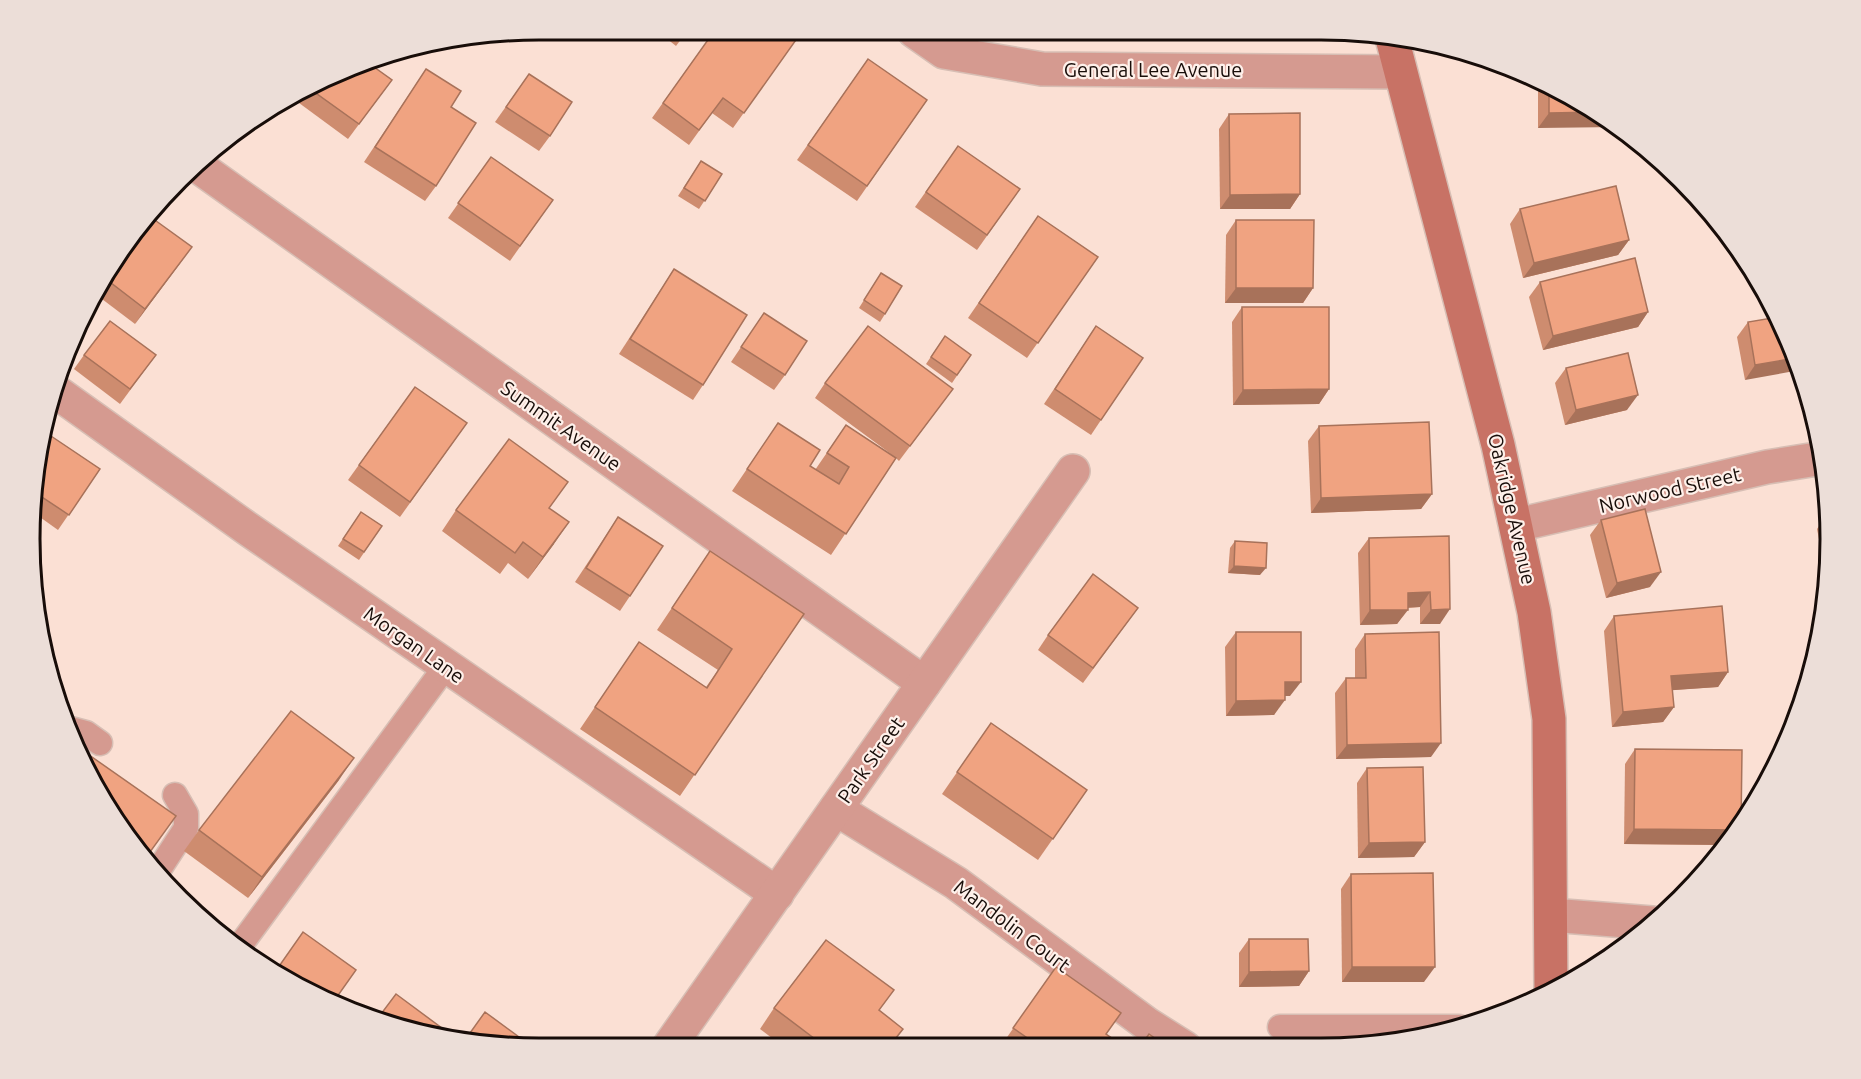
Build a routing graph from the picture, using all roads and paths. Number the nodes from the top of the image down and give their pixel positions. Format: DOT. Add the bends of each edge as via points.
graph roads {
  1 [pos="928,40"];
  2 [pos="1394,46"];
  3 [pos="1400,72"];
  4 [pos="204,170"];
  5 [pos="62,396"];
  6 [pos="1814,459"];
  7 [pos="1073,471"];
  8 [pos="1517,525"];
  9 [pos="446,666"];
  10 [pos="924,683"];
  11 [pos="78,731"];
  12 [pos="100,743"];
  13 [pos="175,795"];
  14 [pos="836,809"];
  15 [pos="162,867"];
  16 [pos="777,894"];
  17 [pos="1551,915"];
  18 [pos="1642,922"];
  19 [pos="243,940"];
  20 [pos="1551,982"];
  21 [pos="1280,1027"];
  22 [pos="1427,1027"];
  23 [pos="675,1038"];
  24 [pos="1169,1038"];
  1 -- 3 [label="street, General Lee Avenue" via="944,51 1042,69"];
  2 -- 3 [label="street, Oakridge Avenue"];
  3 -- 8 [label="street, Oakridge Avenue"];
  4 -- 10 [label="street, Summit Avenue"];
  5 -- 9 [label="street, Morgan Lane"];
  6 -- 8 [label="street, Norwood Street"];
  7 -- 10 [label="street, Park Street"];
  8 -- 17 [label="street, Oakridge Avenue" via="1549,719"];
  9 -- 16 [label="street, Morgan Lane"];
  9 -- 19 [label="lane"];
  10 -- 14 [label="street, Park Street"];
  11 -- 12 [label="lane"];
  13 -- 15 [label="lane" via="186,814 186,828"];
  14 -- 16 [label="street, Park Street"];
  14 -- 24 [label="street, Mandolin Court" via="956,883"];
  16 -- 23 [label="street, Park Street"];
  17 -- 18 [label="street"];
  17 -- 20 [label="street, Oakridge Avenue"];
  21 -- 22 [label="lane"];
}
